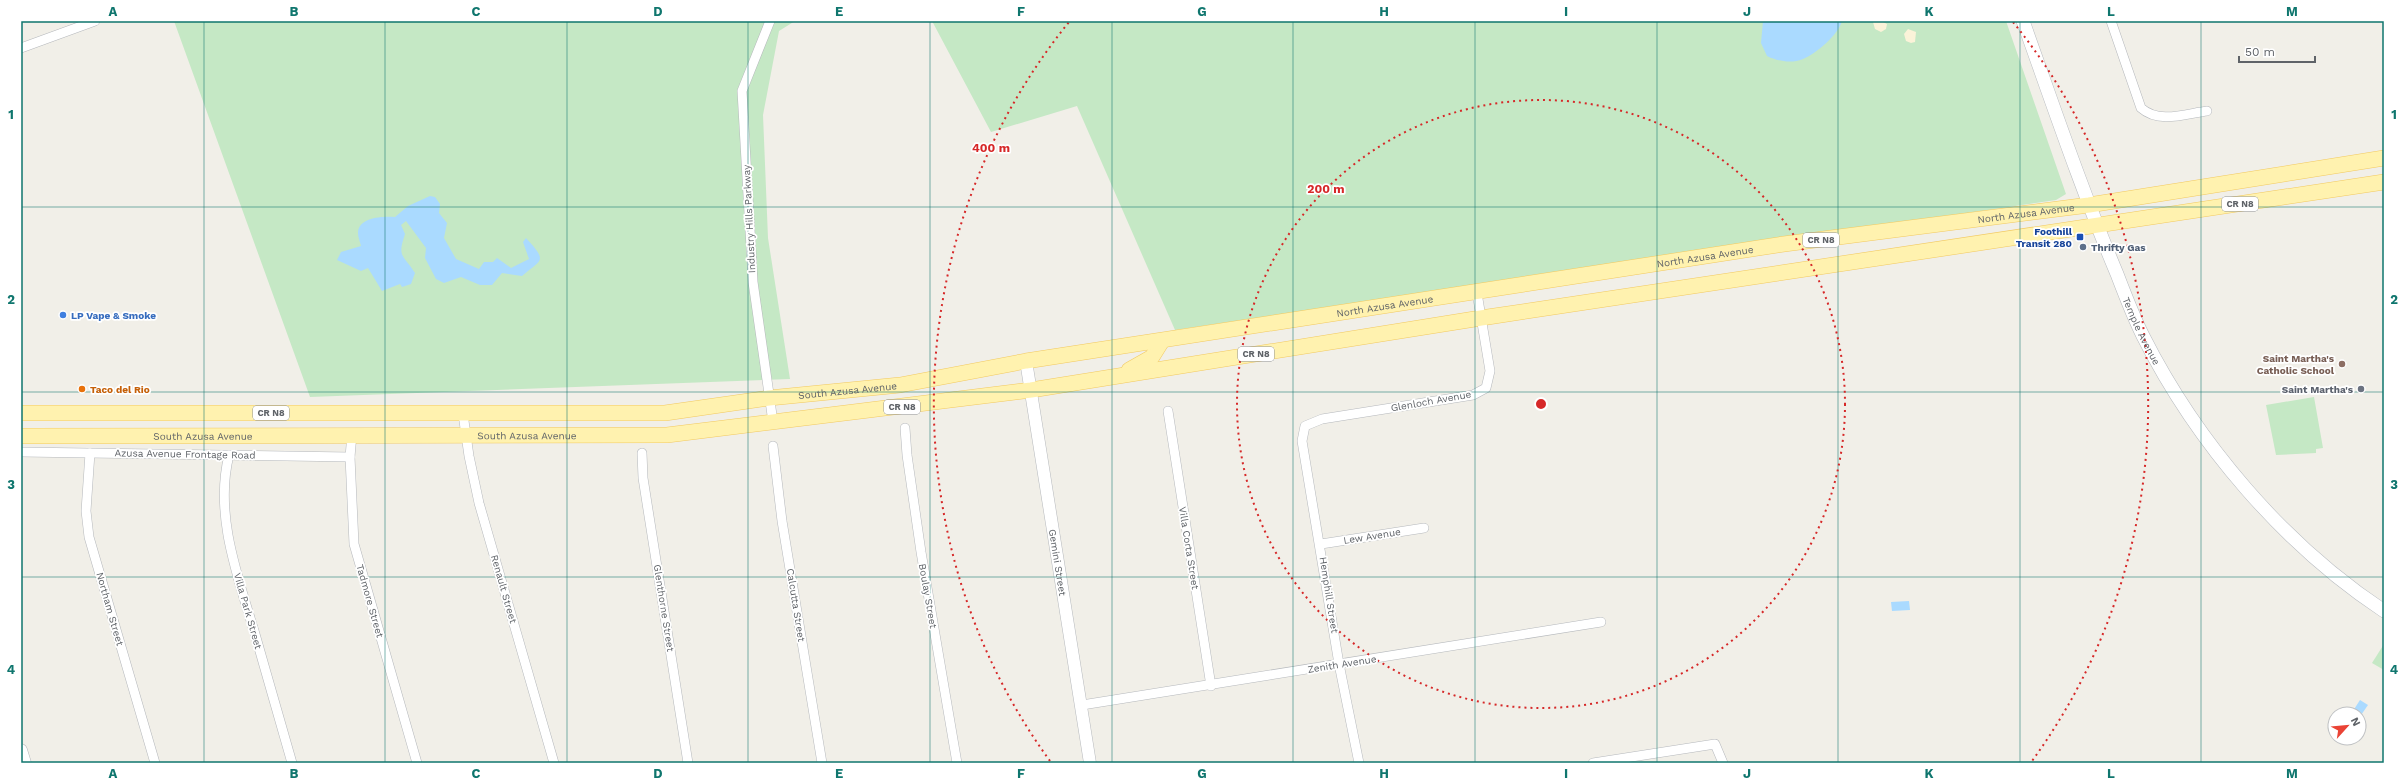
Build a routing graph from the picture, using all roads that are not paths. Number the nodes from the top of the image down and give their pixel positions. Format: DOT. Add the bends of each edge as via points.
graph roads {
  1 [pos="95,21"];
  2 [pos="770,21"];
  3 [pos="2023,21"];
  4 [pos="2111,21"];
  5 [pos="21,48"];
  6 [pos="2208,111"];
  7 [pos="2384,158"];
  8 [pos="2384,182"];
  9 [pos="2089,205"];
  10 [pos="2096,226"];
  11 [pos="1477,293"];
  12 [pos="1481,318"];
  13 [pos="1162,341"];
  14 [pos="1026,361"];
  15 [pos="1119,376"];
  16 [pos="1031,390"];
  17 [pos="769,398"];
  18 [pos="1168,411"];
  19 [pos="21,413"];
  20 [pos="175,413"];
  21 [pos="463,414"];
  22 [pos="772,422"];
  23 [pos="1305,426"];
  24 [pos="905,428"];
  25 [pos="352,434"];
  26 [pos="175,435"];
  27 [pos="21,436"];
  28 [pos="466,437"];
  29 [pos="773,446"];
  30 [pos="21,452"];
  31 [pos="90,453"];
  32 [pos="642,453"];
  33 [pos="230,455"];
  34 [pos="350,457"];
  35 [pos="1424,528"];
  36 [pos="1321,544"];
  37 [pos="2384,611"];
  38 [pos="1601,622"];
  39 [pos="1340,664"];
  40 [pos="1210,686"];
  41 [pos="1082,705"];
  42 [pos="21,750"];
  43 [pos="25,763"];
  44 [pos="155,763"];
  45 [pos="292,763"];
  46 [pos="417,763"];
  47 [pos="554,763"];
  48 [pos="688,763"];
  49 [pos="822,763"];
  50 [pos="957,763"];
  51 [pos="1090,763"];
  52 [pos="1359,763"];
  53 [pos="1593,763"];
  54 [pos="1723,763"];
  1 -- 5 [label="street"];
  2 -- 17 [label="street, Industry Hills Parkway" via="742,91 753,282"];
  3 -- 9 [label="main road, Temple Avenue"];
  4 -- 6 [label="street" via="2141,108 2149,115 2159,118"];
  7 -- 9 [label="main road, North Azusa Avenue / CR N8"];
  8 -- 10 [label="main road, CR N8"];
  9 -- 10 [label="main road, Temple Avenue"];
  9 -- 11 [label="main road, North Azusa Avenue / CR N8" via="1784,244"];
  10 -- 12 [label="main road, CR N8"];
  10 -- 37 [label="main road, Temple Avenue" via="2143,335 2207,440 2283,529 2350,586"];
  11 -- 12 [label="street, Glenloch Avenue"];
  11 -- 13 [label="main road, North Azusa Avenue / CR N8"];
  12 -- 15 [label="main road, CR N8"];
  12 -- 23 [label="street, Glenloch Avenue" via="1490,371 1486,388 1473,395 1322,419"];
  13 -- 14 [label="main road, North Azusa Avenue / CR N8"];
  13 -- 15 [label="main road" via="1152,358"];
  14 -- 16 [label="street, Gemini Street"];
  14 -- 17 [label="main road, South Azusa Avenue / CR N8" via="900,384"];
  15 -- 16 [label="main road, CR N8"];
  16 -- 22 [label="main road, South Azusa Avenue / CR N8"];
  16 -- 41 [label="street, Gemini Street"];
  17 -- 21 [label="main road, South Azusa Avenue / CR N8" via="665,413"];
  17 -- 22 [label="street, Industry Hills Parkway"];
  18 -- 40 [label="street, Villa Corta Street"];
  19 -- 20 [label="main road, South Azusa Avenue / CR N8"];
  20 -- 21 [label="main road, South Azusa Avenue / CR N8"];
  20 -- 26 [label="main road"];
  21 -- 28 [label="street, Renault Street"];
  22 -- 28 [label="main road, South Azusa Avenue / CR N8" via="667,435"];
  23 -- 36 [label="street, Hemphill Street" via="1302,441"];
  24 -- 50 [label="street, Boulay Street" via="906,455 921,552"];
  25 -- 26 [label="main road, South Azusa Avenue / CR N8"];
  25 -- 28 [label="main road, South Azusa Avenue / CR N8"];
  25 -- 34 [label="street, Tadmore Street"];
  26 -- 27 [label="main road, South Azusa Avenue / CR N8"];
  28 -- 47 [label="street, Renault Street" via="479,503"];
  29 -- 49 [label="street, Calcutta Street" via="782,521"];
  30 -- 31 [label="street, Azusa Avenue Frontage Road"];
  31 -- 33 [label="street, Azusa Avenue Frontage Road"];
  31 -- 44 [label="street, Northam Street" via="86,511 89,537"];
  32 -- 48 [label="street, Glenthorne Street" via="643,478"];
  33 -- 34 [label="street, Azusa Avenue Frontage Road"];
  33 -- 45 [label="street, Villa Park Street" via="225,470 227,528 236,571"];
  34 -- 46 [label="street, Tadmore Street" via="354,544"];
  35 -- 36 [label="street, Lew Avenue"];
  36 -- 39 [label="street, Hemphill Street"];
  38 -- 39 [label="street, Zenith Avenue"];
  39 -- 40 [label="street, Zenith Avenue"];
  39 -- 52 [label="street, Hemphill Street"];
  40 -- 41 [label="street, Zenith Avenue"];
  41 -- 51 [label="street, Gemini Street"];
  42 -- 43 [label="street"];
  53 -- 54 [label="street" via="1715,744"];
}
